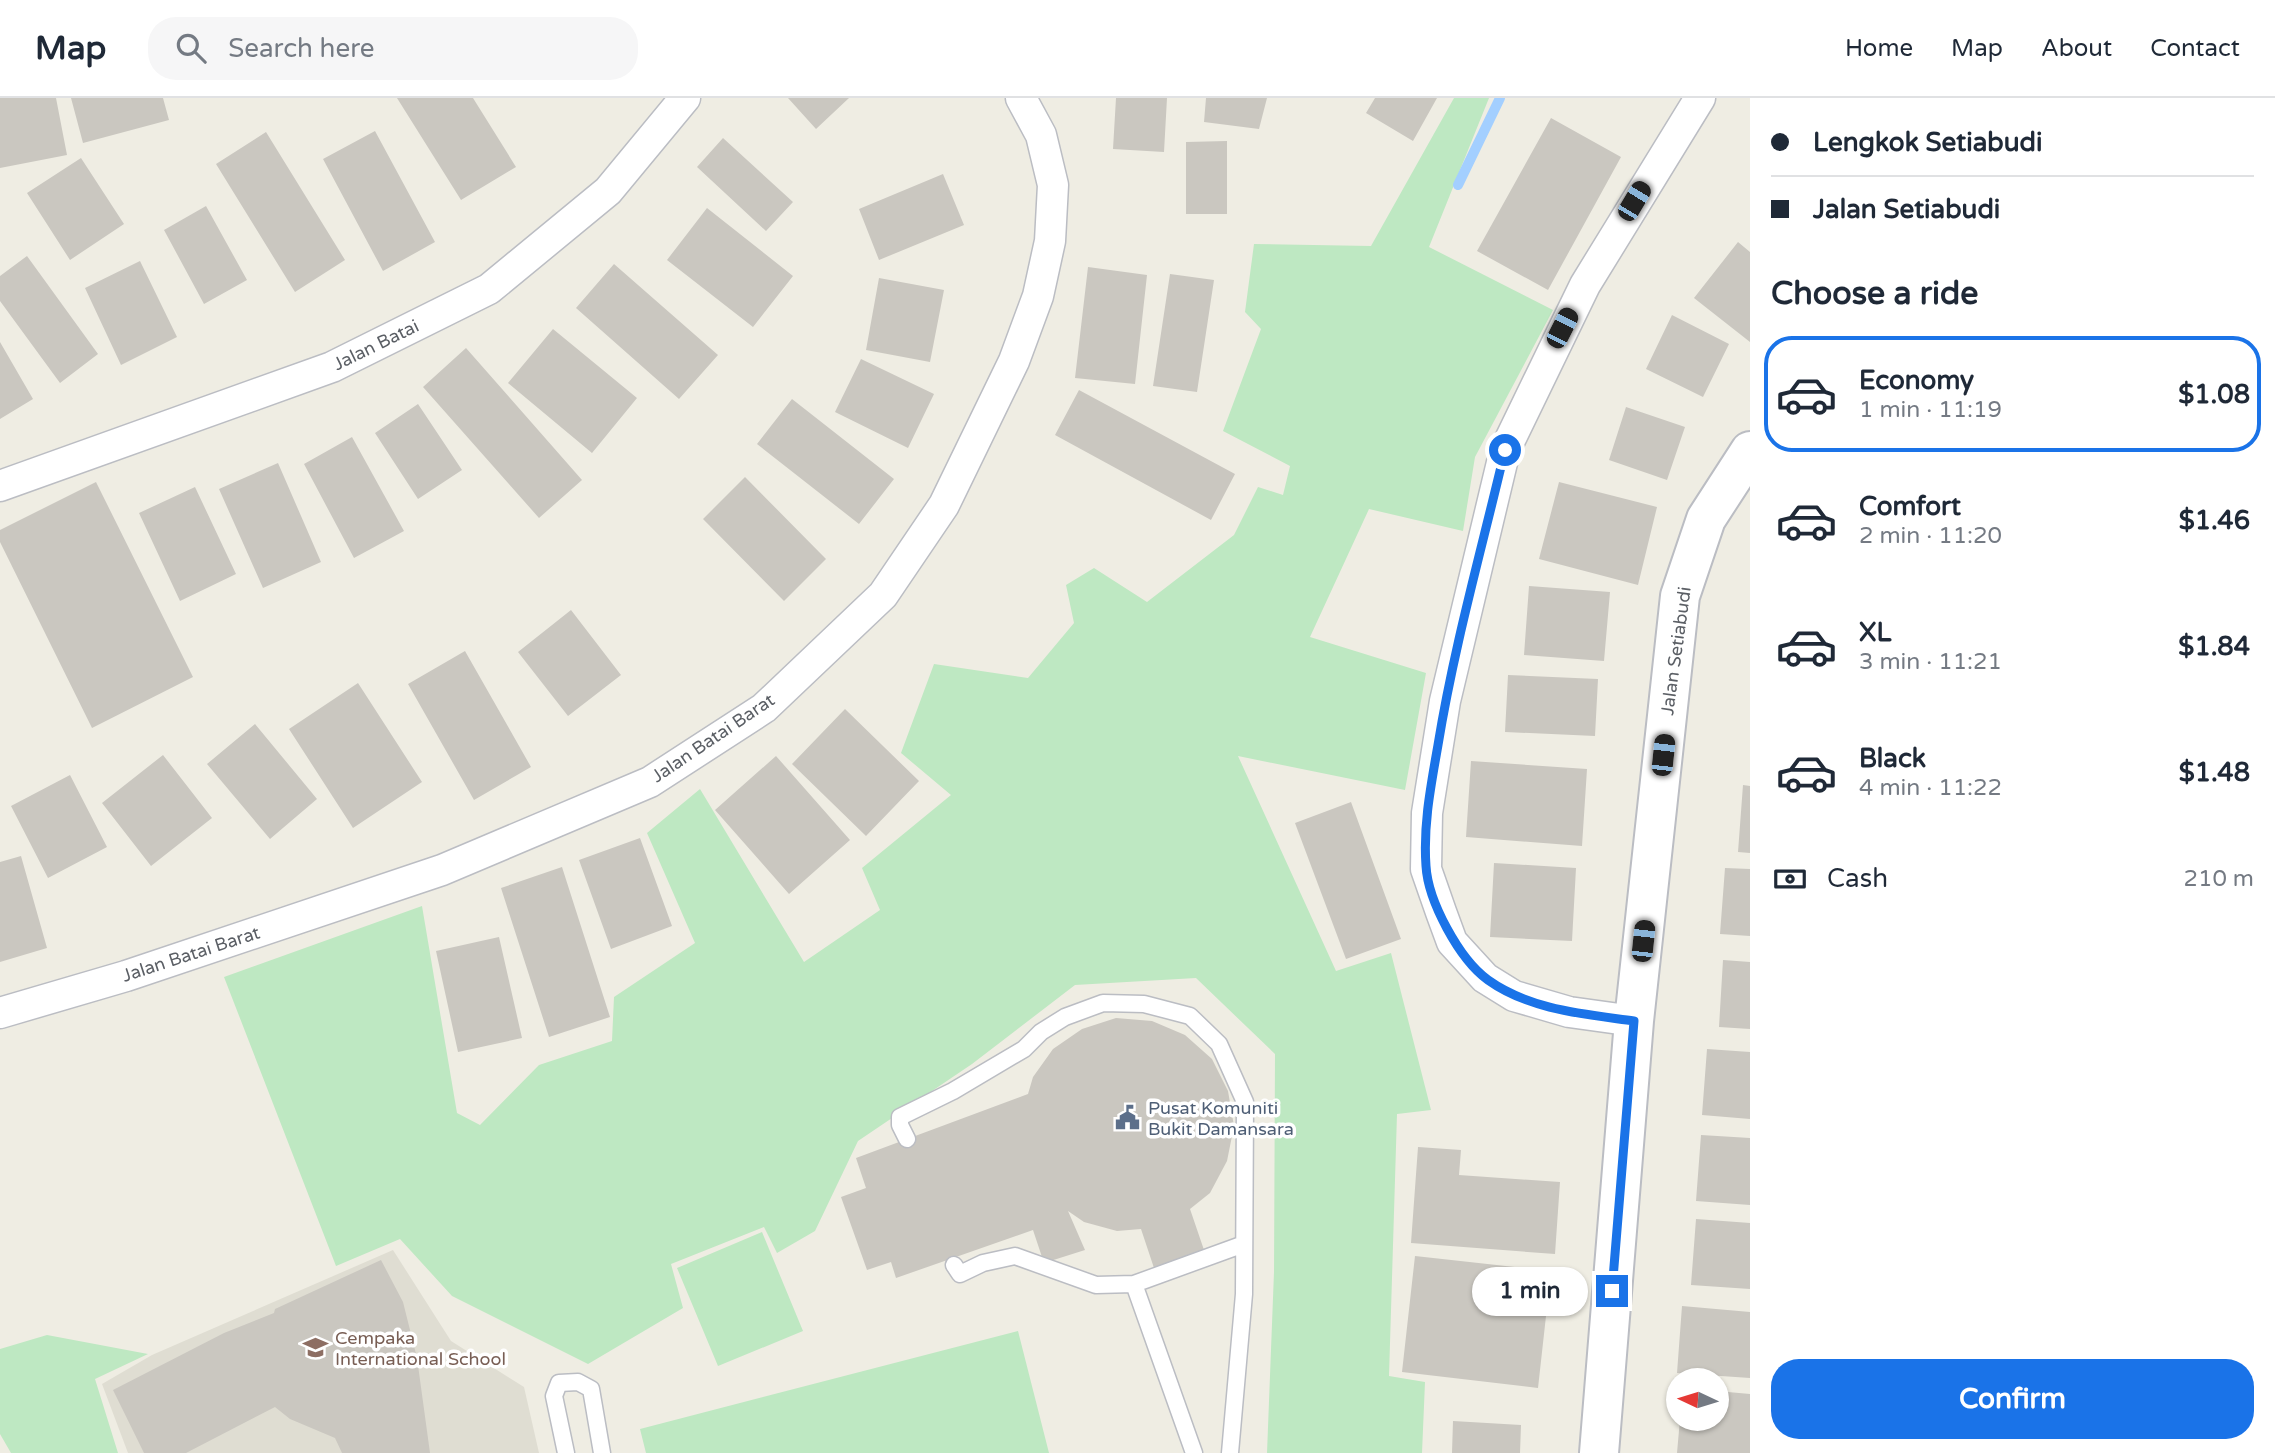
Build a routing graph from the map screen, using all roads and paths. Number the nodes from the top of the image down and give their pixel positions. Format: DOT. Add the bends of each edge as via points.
graph roads {
  1 [pos="685,98"];
  2 [pos="1021,98"];
  3 [pos="1700,98"];
  4 [pos="1750,451"];
  5 [pos="0,486"];
  6 [pos="0,1013"];
  7 [pos="1634,1021"];
  8 [pos="907,1139"];
  9 [pos="1244,1244"];
  10 [pos="954,1265"];
  11 [pos="1134,1284"];
  12 [pos="566,1453"];
  13 [pos="602,1453"];
  14 [pos="1194,1453"];
  15 [pos="1230,1453"];
  16 [pos="1599,1453"];
  1 -- 5 [label="street, Jalan Batai" via="608,191 489,289 332,367"];
  2 -- 6 [label="street, Jalan Batai Barat" via="1041,135 1053,185 1050,241 1041,285 1014,361 944,505 883,595 764,708 650,782 442,870 126,976"];
  3 -- 7 [label="street" via="1585,285 1505,450 1445,701 1427,813 1426,869 1441,912 1452,942 1485,978 1514,996 1569,1012"];
  4 -- 7 [label="street, Jalan Setiabudi" via="1706,519 1680,596"];
  7 -- 16 [label="street, Jalan Setiabudi"];
  8 -- 9 [label="lane" via="900,1116 1014,1055 1065,1017 1103,1003 1144,1004 1189,1016 1219,1044 1245,1102"];
  9 -- 11 [label="lane"];
  9 -- 15 [label="lane"];
  10 -- 11 [label="lane" via="960,1274 1015,1256 1096,1285"];
  11 -- 14 [label="lane"];
  12 -- 13 [label="lane" via="554,1396 559,1383 578,1382 591,1390"];
}
